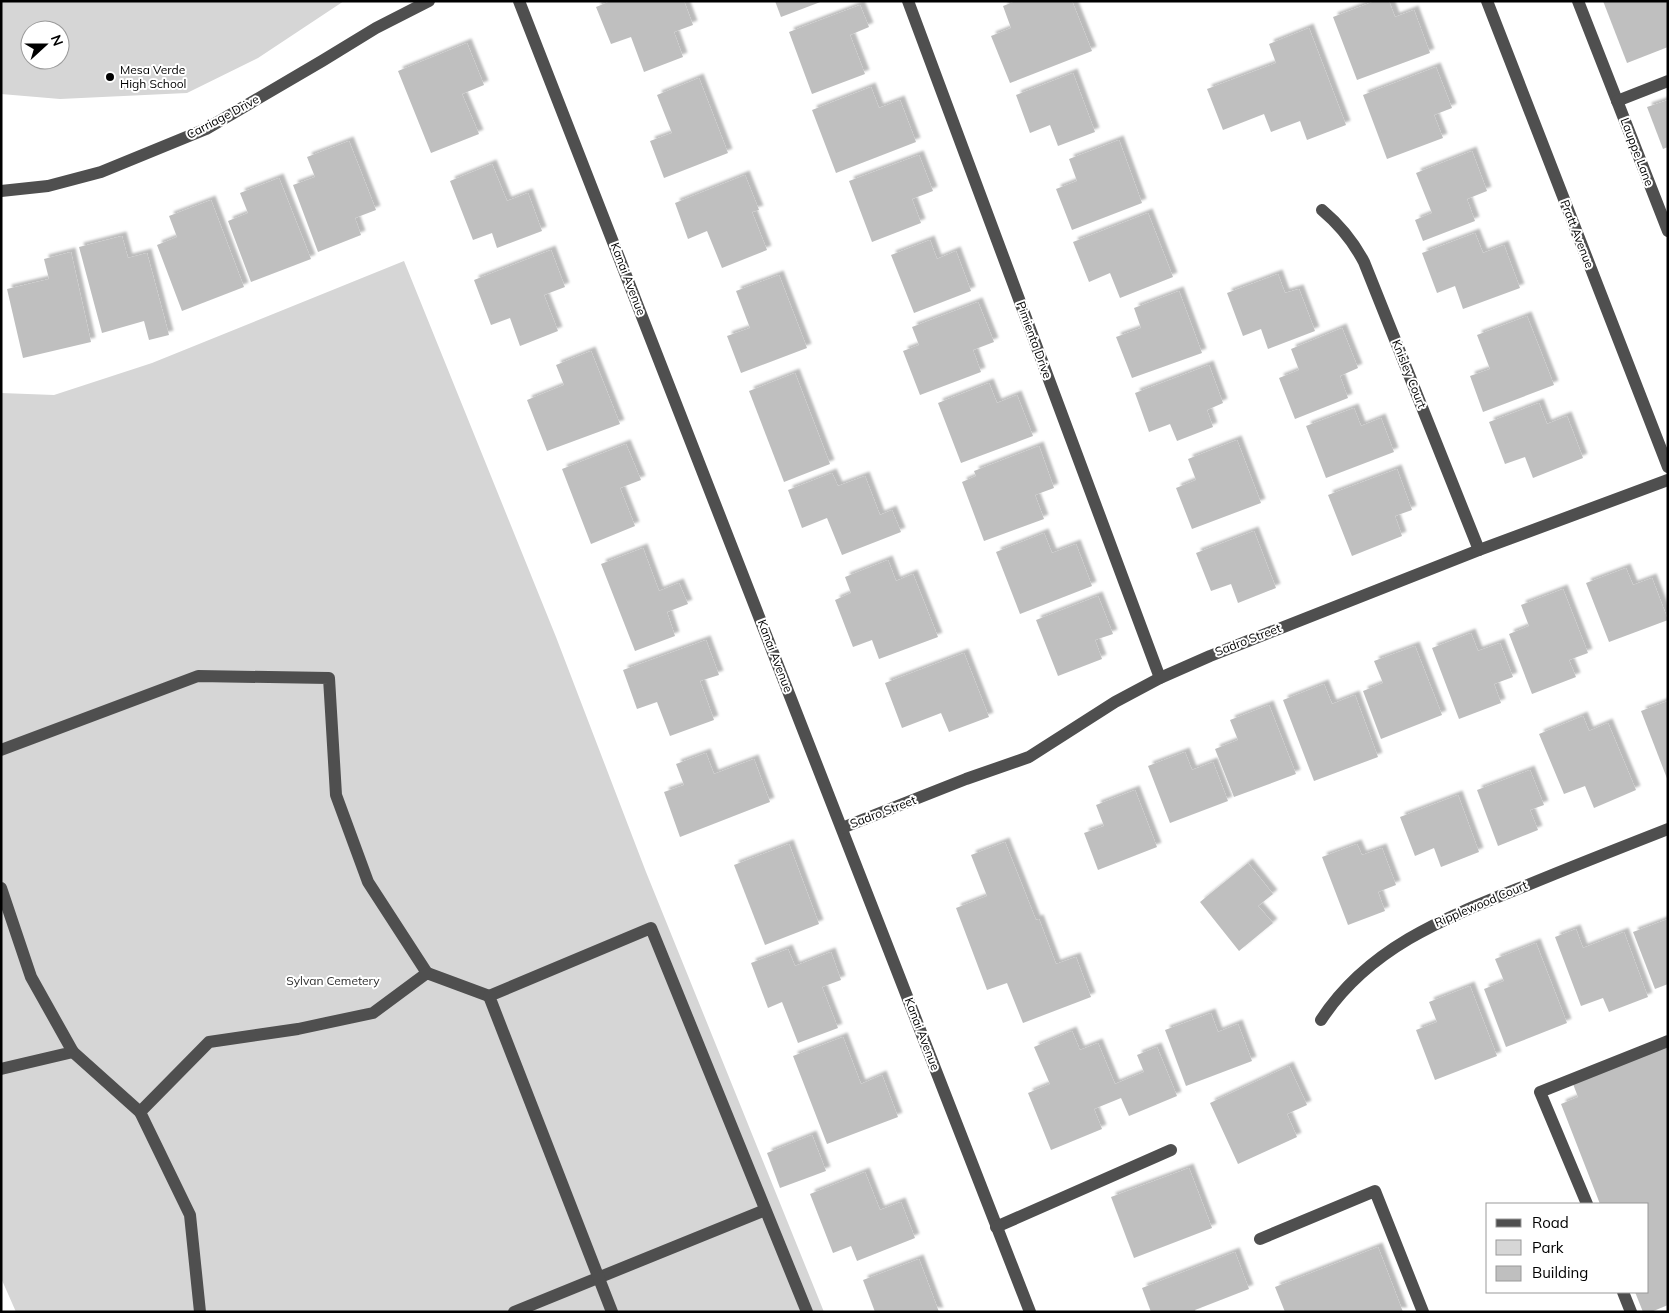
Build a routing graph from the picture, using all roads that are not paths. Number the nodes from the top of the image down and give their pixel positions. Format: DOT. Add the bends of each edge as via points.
graph roads {
  1 [pos="429,1"];
  2 [pos="520,1"];
  3 [pos="908,1"];
  4 [pos="1487,1"];
  5 [pos="1578,1"];
  6 [pos="1668,81"];
  7 [pos="1617,101"];
  8 [pos="1,191"];
  9 [pos="1322,210"];
  10 [pos="1668,231"];
  11 [pos="1668,467"];
  12 [pos="1668,480"];
  13 [pos="1479,550"];
  14 [pos="1160,678"];
  15 [pos="1,750"];
  16 [pos="842,828"];
  17 [pos="1668,829"];
  18 [pos="1,888"];
  19 [pos="427,973"];
  20 [pos="489,996"];
  21 [pos="1321,1020"];
  22 [pos="1668,1041"];
  23 [pos="73,1052"];
  24 [pos="1,1069"];
  25 [pos="140,1112"];
  26 [pos="1171,1150"];
  27 [pos="1586,1203"];
  28 [pos="766,1210"];
  29 [pos="996,1227"];
  30 [pos="1260,1239"];
  31 [pos="599,1277"];
  32 [pos="1622,1293"];
  33 [pos="200,1312"];
  34 [pos="514,1312"];
  35 [pos="612,1312"];
  36 [pos="807,1312"];
  37 [pos="1030,1312"];
  38 [pos="1423,1312"];
  39 [pos="1631,1312"];
  1 -- 8 [label="street, Carriage Drive" via="376,28 206,129 101,172 48,186"];
  2 -- 16 [label="street, Kanai Avenue"];
  3 -- 14 [label="street, Pimienta Drive"];
  4 -- 11 [label="street, Pratt Avenue"];
  5 -- 7 [label="street, Lauppe Lane"];
  6 -- 7 [label="street"];
  7 -- 10 [label="street, Lauppe Lane"];
  9 -- 13 [label="street, Knisley Court" via="1354,242 1364,262"];
  12 -- 13 [label="street, Sadro Street"];
  13 -- 14 [label="street, Sadro Street"];
  14 -- 16 [label="street, Sadro Street" via="1115,702 1029,757"];
  15 -- 19 [label="street" via="198,676 329,678 336,795 368,882"];
  16 -- 29 [label="street, Kanai Avenue"];
  17 -- 21 [label="street, Ripplewood Court" via="1430,926 1360,972 1332,1002"];
  18 -- 23 [label="street" via="31,977"];
  19 -- 20 [label="street"];
  19 -- 25 [label="street" via="373,1013 209,1042"];
  20 -- 28 [label="street" via="651,928"];
  20 -- 31 [label="street"];
  22 -- 27 [label="street" via="1540,1092"];
  23 -- 24 [label="street"];
  23 -- 25 [label="street"];
  25 -- 33 [label="street" via="190,1215"];
  26 -- 29 [label="street"];
  28 -- 31 [label="street"];
  28 -- 36 [label="street"];
  29 -- 37 [label="street, Kanai Avenue"];
  30 -- 38 [label="street" via="1375,1191"];
  31 -- 34 [label="street"];
  31 -- 35 [label="street"];
  32 -- 39 [label="street"];
}
